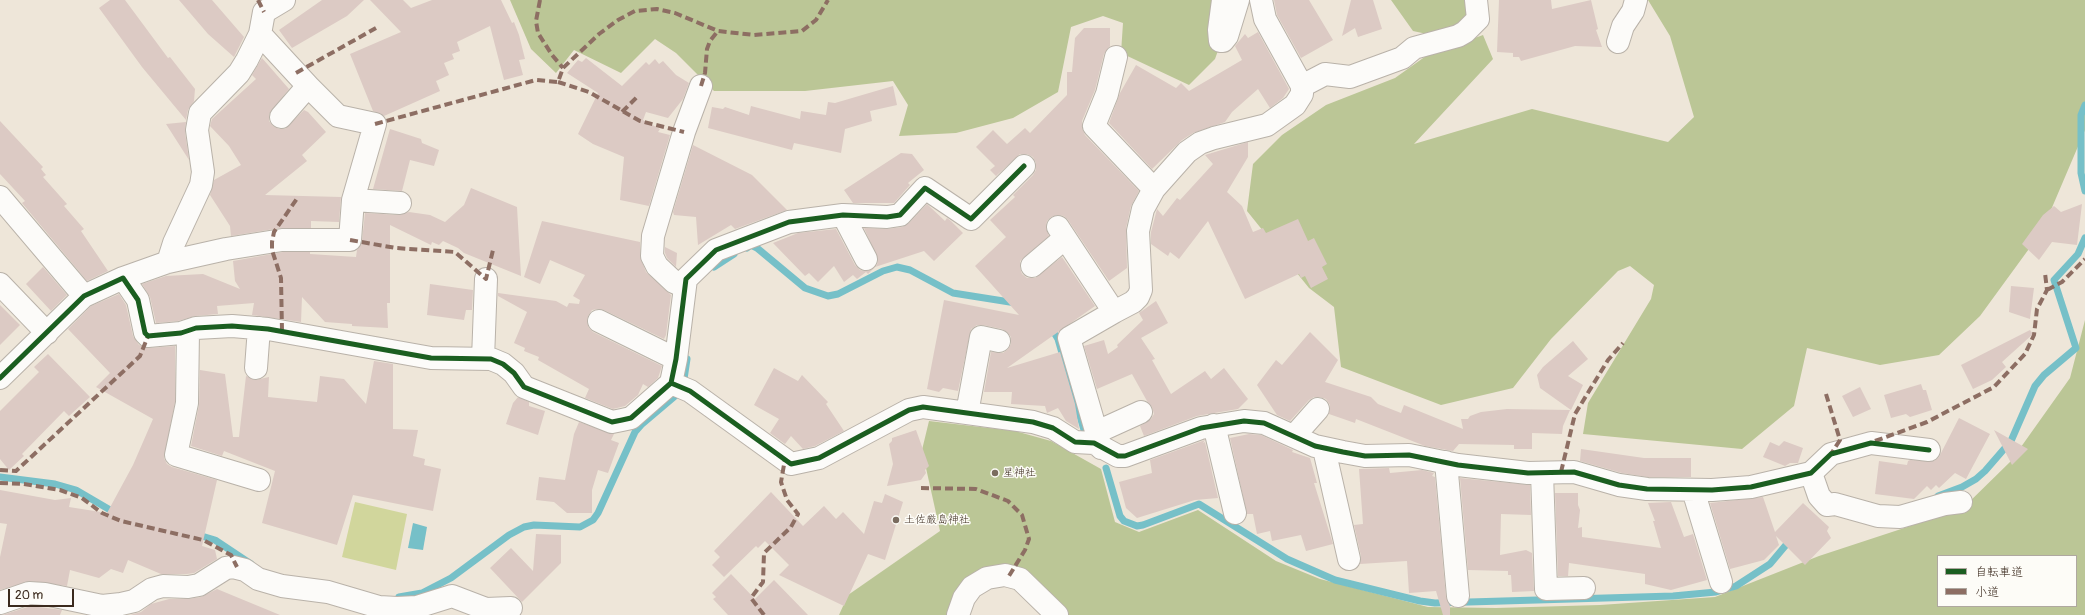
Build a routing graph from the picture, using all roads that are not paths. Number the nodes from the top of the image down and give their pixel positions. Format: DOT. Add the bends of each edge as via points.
graph roads {
  1 [pos="284,0"];
  2 [pos="1223,0"];
  3 [pos="1238,0"];
  4 [pos="1261,0"];
  5 [pos="1476,0"];
  6 [pos="1636,0"];
  7 [pos="260,34"];
  8 [pos="1618,42"];
  9 [pos="1116,57"];
  10 [pos="308,86"];
  11 [pos="701,86"];
  12 [pos="1302,86"];
  13 [pos="281,116"];
  14 [pos="1024,166"];
  15 [pos="1154,189"];
  16 [pos="0,196"];
  17 [pos="353,200"];
  18 [pos="400,203"];
  19 [pos="843,215"];
  20 [pos="866,259"];
  21 [pos="168,262"];
  22 [pos="1032,266"];
  23 [pos="123,278"];
  24 [pos="486,279"];
  25 [pos="0,284"];
  26 [pos="685,287"];
  27 [pos="84,296"];
  28 [pos="1114,312"];
  29 [pos="599,322"];
  30 [pos="259,328"];
  31 [pos="188,331"];
  32 [pos="48,333"];
  33 [pos="999,341"];
  34 [pos="483,359"];
  35 [pos="676,359"];
  36 [pos="256,368"];
  37 [pos="0,378"];
  38 [pos="680,387"];
  39 [pos="1318,409"];
  40 [pos="1141,412"];
  41 [pos="967,413"];
  42 [pos="1214,425"];
  43 [pos="1294,436"];
  44 [pos="1099,440"];
  45 [pos="1324,449"];
  46 [pos="1929,450"];
  47 [pos="1446,462"];
  48 [pos="1542,473"];
  49 [pos="1812,473"];
  50 [pos="259,480"];
  51 [pos="1693,490"];
  52 [pos="1961,502"];
  53 [pos="1235,513"];
  54 [pos="1349,560"];
  55 [pos="1721,582"];
  56 [pos="1584,588"];
  57 [pos="1458,596"];
  58 [pos="0,603"];
  59 [pos="511,608"];
  60 [pos="958,615"];
  61 [pos="1056,615"];
  1 -- 7 [label="street" via="264,12"];
  2 -- 3 [label="street" via="1220,41 1227,36"];
  4 -- 12 [label="street" via="1265,19"];
  5 -- 12 [label="street" via="1478,19 1466,32 1458,36 1414,48 1402,58 1350,77 1325,74"];
  6 -- 8 [label="street"];
  7 -- 10 [label="street"];
  7 -- 21 [label="street" via="239,73 200,113 197,130 203,172 201,185"];
  9 -- 15 [label="street" via="1107,94 1094,126"];
  10 -- 13 [label="street"];
  10 -- 17 [label="street" via="338,116 375,124"];
  11 -- 26 [label="street" via="684,132 653,236 652,256 657,266 674,282"];
  12 -- 15 [label="street" via="1302,94 1295,105 1267,125 1200,143 1187,152"];
  14 -- 19 [label="street" via="971,219 925,188 900,215"];
  15 -- 28 [label="street" via="1142,209 1138,231 1142,290 1133,302"];
  16 -- 27 [label="street"];
  17 -- 18 [label="street"];
  17 -- 21 [label="street" via="350,240 282,240"];
  19 -- 20 [label="street"];
  19 -- 26 [label="street" via="789,222 716,250 686,279"];
  21 -- 23 [label="street"];
  22 -- 28 [label="street" via="1061,232"];
  23 -- 27 [label="street"];
  23 -- 31 [label="street" via="138,300 145,333 148,336"];
  24 -- 34 [label="street"];
  25 -- 32 [label="street"];
  26 -- 35 [label="street"];
  27 -- 32 [label="street"];
  28 -- 44 [label="street" via="1069,338"];
  29 -- 35 [label="street"];
  30 -- 31 [label="street" via="232,326 196,328"];
  30 -- 34 [label="street" via="431,358"];
  30 -- 36 [label="street"];
  31 -- 50 [label="street" via="187,403 176,455"];
  32 -- 37 [label="street"];
  33 -- 41 [label="street" via="981,338"];
  34 -- 38 [label="street" via="502,364 514,373 524,387 612,422 632,418"];
  35 -- 38 [label="street"];
  38 -- 41 [label="street" via="791,464 819,458 909,410 923,407"];
  39 -- 43 [label="street"];
  40 -- 44 [label="street"];
  41 -- 44 [label="street" via="1034,422 1053,428 1075,442 1094,444"];
  42 -- 43 [label="street" via="1244,421 1264,423"];
  42 -- 44 [label="street" via="1125,456 1113,454"];
  42 -- 53 [label="street"];
  43 -- 45 [label="street"];
  45 -- 47 [label="street" via="1365,456 1409,455"];
  45 -- 54 [label="street"];
  46 -- 49 [label="street" via="1871,443 1831,454"];
  47 -- 48 [label="street"];
  47 -- 57 [label="street"];
  48 -- 51 [label="street" via="1574,472 1647,490"];
  48 -- 56 [label="street" via="1546,589"];
  49 -- 51 [label="street" via="1751,487"];
  49 -- 52 [label="street" via="1823,500 1878,516 1895,517"];
  51 -- 55 [label="street"];
  58 -- 59 [label="street" via="29,593 102,606 121,604 134,601 152,589 163,586 199,585 226,568 249,565 258,579 282,586 328,592 379,607 417,607 452,596 486,609"];
  60 -- 61 [label="street" via="964,598 972,588 988,578 1005,575 1020,579"];
}
